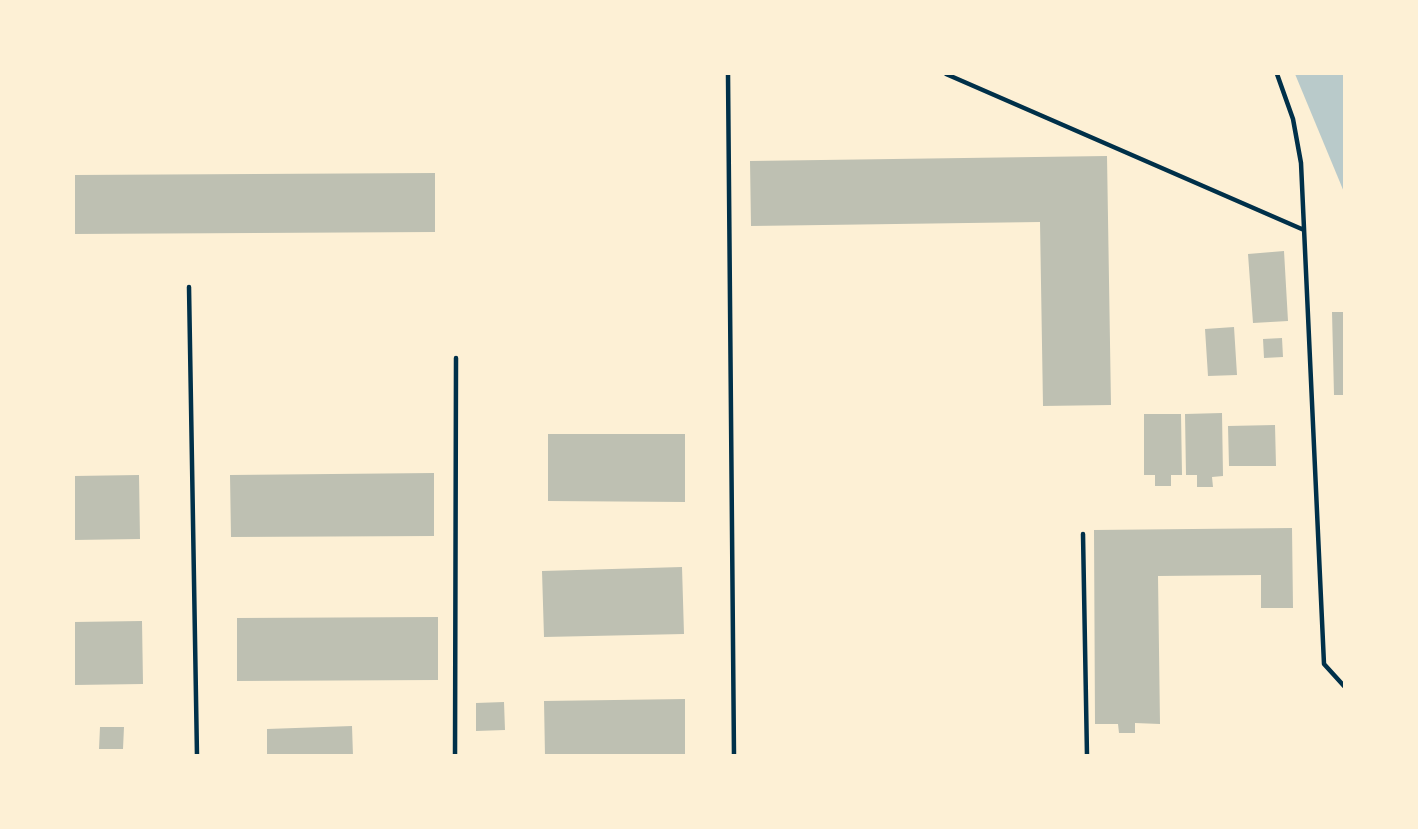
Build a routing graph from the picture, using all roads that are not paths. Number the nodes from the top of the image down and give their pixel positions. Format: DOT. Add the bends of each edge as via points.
graph roads {
  1 [pos="728,74"];
  2 [pos="946,74"];
  3 [pos="1277,74"];
  4 [pos="1304,230"];
  5 [pos="189,287"];
  6 [pos="456,358"];
  7 [pos="1083,534"];
  8 [pos="1344,686"];
  9 [pos="197,756"];
  10 [pos="455,756"];
  11 [pos="734,756"];
  12 [pos="1087,756"];
  1 -- 11 [label="lane"];
  2 -- 4 [label="lane"];
  3 -- 4 [label="lane" via="1293,119 1301,163"];
  4 -- 8 [label="lane" via="1324,664"];
  5 -- 9 [label="lane"];
  6 -- 10 [label="lane"];
  7 -- 12 [label="lane"];
}
